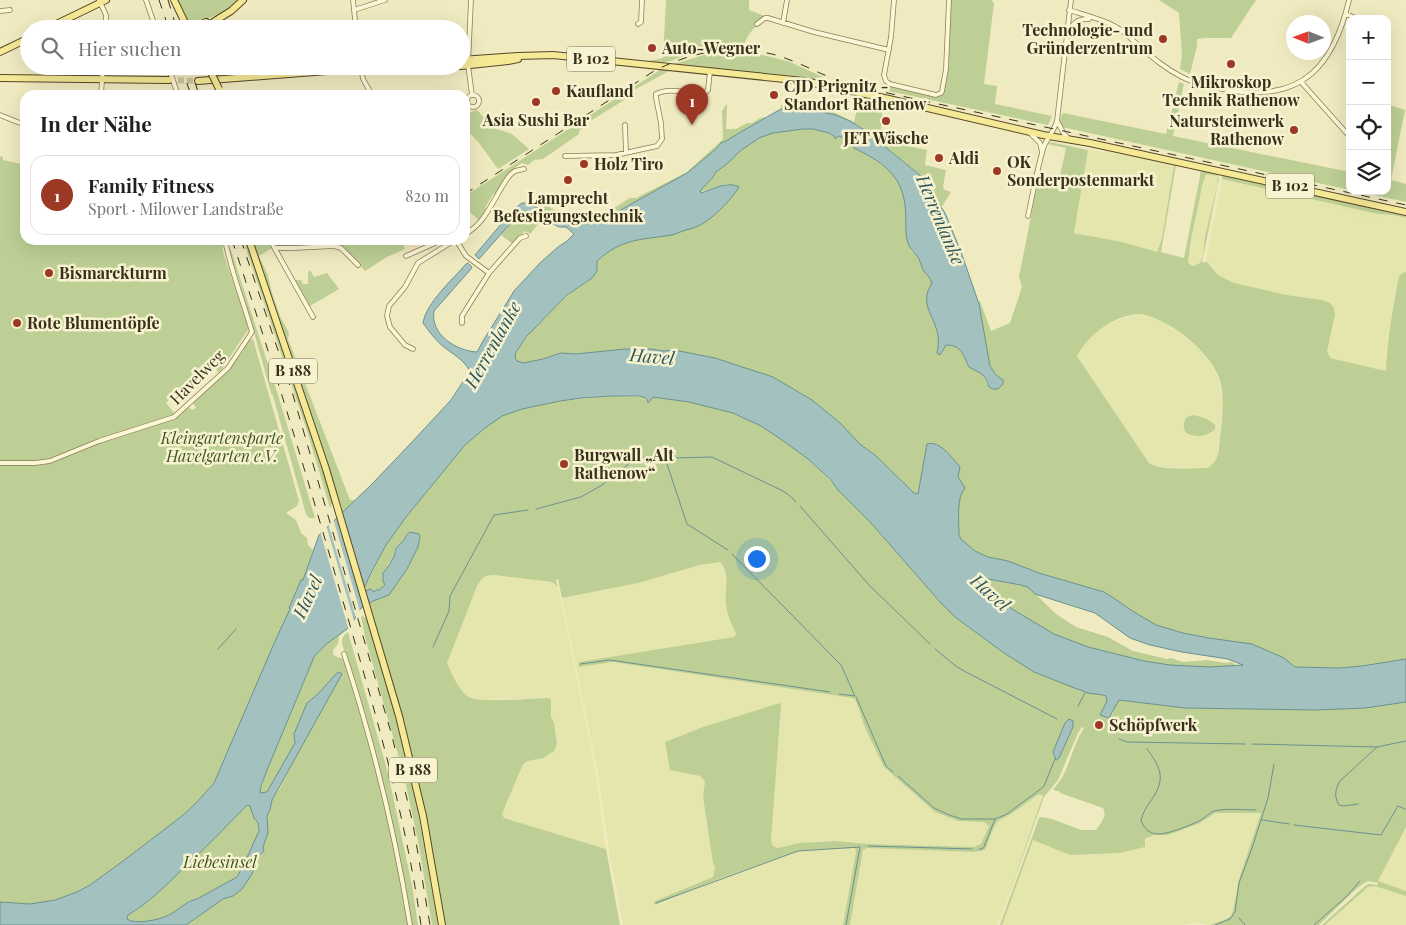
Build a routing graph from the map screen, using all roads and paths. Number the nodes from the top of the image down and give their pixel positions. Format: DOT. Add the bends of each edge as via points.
graph roads {
  1 [pos="146,0"];
  2 [pos="174,0"];
  3 [pos="243,0"];
  4 [pos="353,0"];
  5 [pos="385,0"];
  6 [pos="471,0"];
  7 [pos="642,0"];
  8 [pos="787,0"];
  9 [pos="894,0"];
  10 [pos="949,0"];
  11 [pos="1071,0"];
  12 [pos="1349,0"];
  13 [pos="101,1"];
  14 [pos="10,10"];
  15 [pos="354,10"];
  16 [pos="1069,10"];
  17 [pos="0,11"];
  18 [pos="226,14"];
  19 [pos="1346,14"];
  20 [pos="1096,19"];
  21 [pos="64,20"];
  22 [pos="106,20"];
  23 [pos="153,20"];
  24 [pos="184,20"];
  25 [pos="211,20"];
  26 [pos="216,20"];
  27 [pos="355,20"];
  28 [pos="469,20"];
  29 [pos="783,23"];
  30 [pos="638,24"];
  31 [pos="757,24"];
  32 [pos="1067,35"];
  33 [pos="20,42"];
  34 [pos="889,50"];
  35 [pos="0,52"];
  36 [pos="470,62"];
  37 [pos="710,71"];
  38 [pos="102,75"];
  39 [pos="171,75"];
  40 [pos="213,75"];
  41 [pos="274,75"];
  42 [pos="362,75"];
  43 [pos="468,75"];
  44 [pos="0,77"];
  45 [pos="102,79"];
  46 [pos="169,80"];
  47 [pos="198,80"];
  48 [pos="1301,82"];
  49 [pos="101,90"];
  50 [pos="176,90"];
  51 [pos="219,90"];
  52 [pos="369,90"];
  53 [pos="472,95"];
  54 [pos="0,115"];
  55 [pos="1057,121"];
  56 [pos="20,123"];
  57 [pos="625,125"];
  58 [pos="1026,130"];
  59 [pos="1346,133"];
  60 [pos="1050,136"];
  61 [pos="1070,140"];
  62 [pos="626,153"];
  63 [pos="1042,153"];
  64 [pos="565,156"];
  65 [pos="524,169"];
  66 [pos="1406,212"];
  67 [pos="1028,216"];
  68 [pos="470,230"];
  69 [pos="526,236"];
  70 [pos="226,245"];
  71 [pos="252,245"];
  72 [pos="273,245"];
  73 [pos="431,245"];
  74 [pos="448,245"];
  75 [pos="459,245"];
  76 [pos="275,248"];
  77 [pos="406,256"];
  78 [pos="358,265"];
  79 [pos="489,273"];
  80 [pos="313,317"];
  81 [pos="462,323"];
  82 [pos="413,349"];
  83 [pos="0,462"];
  84 [pos="344,654"];
  85 [pos="410,925"];
  86 [pos="442,925"];
  1 -- 23 [label="street"];
  2 -- 24 [label="main road"];
  3 -- 18 [label="main road"];
  4 -- 15 [label="street"];
  5 -- 15 [label="street"];
  6 -- 28 [label="street"];
  7 -- 30 [label="street" via="641,22"];
  8 -- 29 [label="street"];
  9 -- 34 [label="street"];
  10 -- 34 [label="street" via="946,69 942,90 938,94 886,81"];
  11 -- 16 [label="street"];
  12 -- 19 [label="street"];
  13 -- 21 [label="main road"];
  13 -- 22 [label="street"];
  14 -- 17 [label="street"];
  15 -- 27 [label="street"];
  16 -- 20 [label="street"];
  16 -- 32 [label="street"];
  18 -- 25 [label="main road"];
  18 -- 26 [label="main road"];
  19 -- 48 [label="street" via="1328,56"];
  20 -- 32 [label="street" via="1076,21"];
  20 -- 48 [label="street" via="1124,32 1168,69 1204,86 1266,92"];
  29 -- 31 [label="street" via="765,18"];
  29 -- 34 [label="street"];
  32 -- 55 [label="street"];
  33 -- 35 [label="main road"];
  36 -- 37 [label="main road, B 102" via="536,55"];
  37 -- 58 [label="main road, B 102" via="804,80"];
  37 -- 62 [label="street" via="705,93 673,91 656,94 662,139 656,146"];
  38 -- 45 [label="street"];
  39 -- 50 [label="street"];
  40 -- 51 [label="main road, bridge"];
  41 -- 47 [label="main road"];
  42 -- 52 [label="street"];
  43 -- 53 [label="street"];
  44 -- 45 [label="main road"];
  45 -- 46 [label="main road"];
  45 -- 49 [label="street"];
  48 -- 59 [label="street"];
  54 -- 56 [label="street"];
  55 -- 60 [label="street"];
  55 -- 61 [label="street"];
  57 -- 62 [label="street"];
  58 -- 60 [label="main road, B 102"];
  58 -- 63 [label="street" via="1040,143"];
  60 -- 61 [label="main road, B 102"];
  60 -- 63 [label="street"];
  61 -- 66 [label="main road, B 102"];
  62 -- 64 [label="street"];
  63 -- 67 [label="street"];
  65 -- 68 [label="street" via="510,175 479,224"];
  69 -- 79 [label="street" via="520,238"];
  70 -- 83 [label="street, Havelweg" via="252,332 225,370 174,417 50,461"];
  71 -- 86 [label="main road, B 188" via="314,431 396,708 414,774"];
  72 -- 76 [label="street"];
  73 -- 77 [label="street"];
  74 -- 82 [label="street" via="418,263 406,287 390,306 387,316 390,326 405,345"];
  75 -- 79 [label="street" via="466,256"];
  76 -- 78 [label="street" via="334,246 341,248"];
  76 -- 80 [label="street"];
  79 -- 81 [label="street" via="462,316"];
  84 -- 85 [label="street" via="386,803"];
}
